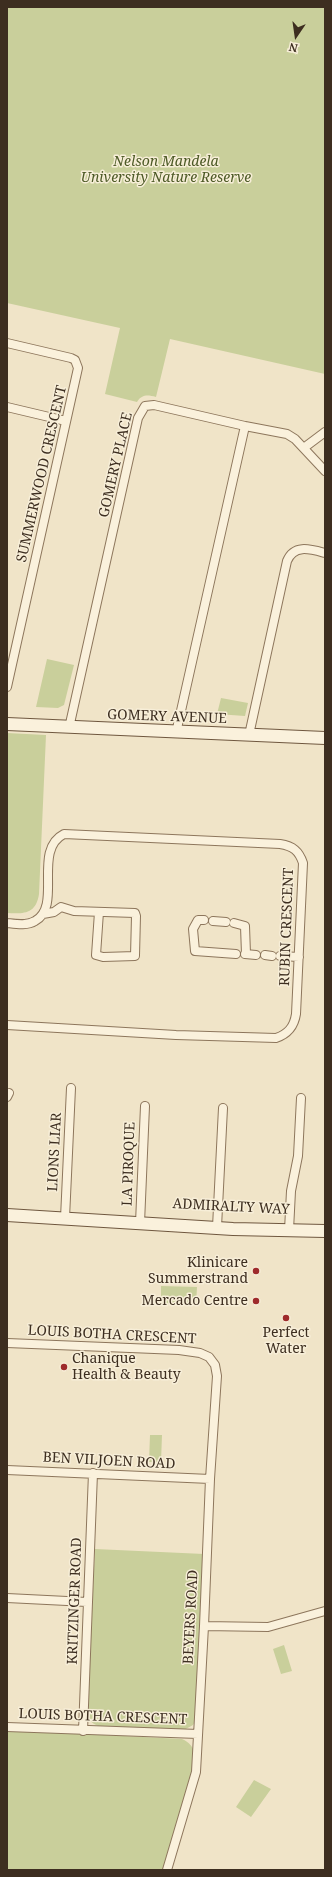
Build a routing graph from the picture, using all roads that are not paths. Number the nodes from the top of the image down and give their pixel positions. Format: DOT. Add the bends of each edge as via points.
graph roads {
  1 [pos="7,343"];
  2 [pos="7,407"];
  3 [pos="66,421"];
  4 [pos="246,426"];
  5 [pos="325,432"];
  6 [pos="305,447"];
  7 [pos="325,471"];
  8 [pos="325,553"];
  9 [pos="7,683"];
  10 [pos="7,724"];
  11 [pos="69,728"];
  12 [pos="176,733"];
  13 [pos="249,735"];
  14 [pos="325,736"];
  15 [pos="99,912"];
  16 [pos="43,914"];
  17 [pos="7,923"];
  18 [pos="236,954"];
  19 [pos="256,955"];
  20 [pos="272,956"];
  21 [pos="300,957"];
  22 [pos="7,1025"];
  23 [pos="71,1088"];
  24 [pos="301,1098"];
  25 [pos="145,1106"];
  26 [pos="223,1108"];
  27 [pos="7,1215"];
  28 [pos="65,1218"];
  29 [pos="139,1222"];
  30 [pos="217,1224"];
  31 [pos="289,1227"];
  32 [pos="324,1230"];
  33 [pos="7,1342"];
  34 [pos="214,1361"];
  35 [pos="7,1470"];
  36 [pos="94,1473"];
  37 [pos="210,1479"];
  38 [pos="7,1598"];
  39 [pos="87,1602"];
  40 [pos="325,1611"];
  41 [pos="204,1626"];
  42 [pos="7,1727"];
  43 [pos="83,1731"];
  44 [pos="198,1734"];
  45 [pos="167,1870"];
  1 -- 3 [label="street, SUMMERWOOD CRESCENT" via="75,360 77,375"];
  2 -- 3 [label="street"];
  3 -- 9 [label="street, SUMMERWOOD CRESCENT"];
  4 -- 6 [label="street, GOMERY PLACE" via="287,434"];
  4 -- 11 [label="street, GOMERY PLACE" via="154,405 147,406 141,413"];
  4 -- 12 [label="street"];
  5 -- 6 [label="street"];
  6 -- 7 [label="street, GOMERY PLACE"];
  8 -- 13 [label="street" via="297,550 290,554 287,561"];
  10 -- 11 [label="street, GOMERY AVENUE"];
  11 -- 12 [label="street, GOMERY AVENUE"];
  12 -- 13 [label="street, GOMERY AVENUE"];
  13 -- 14 [label="street, GOMERY AVENUE"];
  15 -- 15 [label="street" via="135,914 134,956 96,955"];
  15 -- 16 [label="street" via="70,911 61,907 54,912"];
  16 -- 17 [label="street" via="30,923"];
  16 -- 21 [label="street, RUBIN CRESCENT" via="47,898 50,851 54,842 64,834 280,844 295,849 303,863"];
  18 -- 19 [label="street" via="195,951 194,925 198,920 245,926 245,954"];
  20 -- 21 [label="street"];
  21 -- 22 [label="street, RUBIN CRESCENT" via="295,1021 288,1032 276,1038"];
  23 -- 28 [label="street, LIONS LIAR"];
  24 -- 31 [label="street" via="298,1156 291,1191"];
  25 -- 29 [label="street, LA PIROQUE"];
  26 -- 30 [label="street"];
  27 -- 28 [label="street, ADMIRALTY WAY"];
  28 -- 29 [label="street, ADMIRALTY WAY"];
  29 -- 30 [label="street, ADMIRALTY WAY"];
  30 -- 31 [label="street, ADMIRALTY WAY"];
  31 -- 32 [label="street, ADMIRALTY WAY"];
  33 -- 34 [label="street, LOUIS BOTHA CRESCENT" via="180,1350 203,1354"];
  34 -- 37 [label="street, BEYERS ROAD" via="217,1383"];
  35 -- 36 [label="street, BEN VILJOEN ROAD"];
  36 -- 37 [label="street, BEN VILJOEN ROAD"];
  36 -- 39 [label="street, KRITZINGER ROAD"];
  37 -- 41 [label="street, BEYERS ROAD"];
  38 -- 39 [label="street"];
  39 -- 43 [label="street, KRITZINGER ROAD"];
  40 -- 41 [label="street" via="268,1628"];
  41 -- 44 [label="street, BEYERS ROAD"];
  42 -- 43 [label="street, LOUIS BOTHA CRESCENT"];
  43 -- 44 [label="street, LOUIS BOTHA CRESCENT"];
  44 -- 45 [label="street, BEYERS ROAD" via="196,1772"];
}
